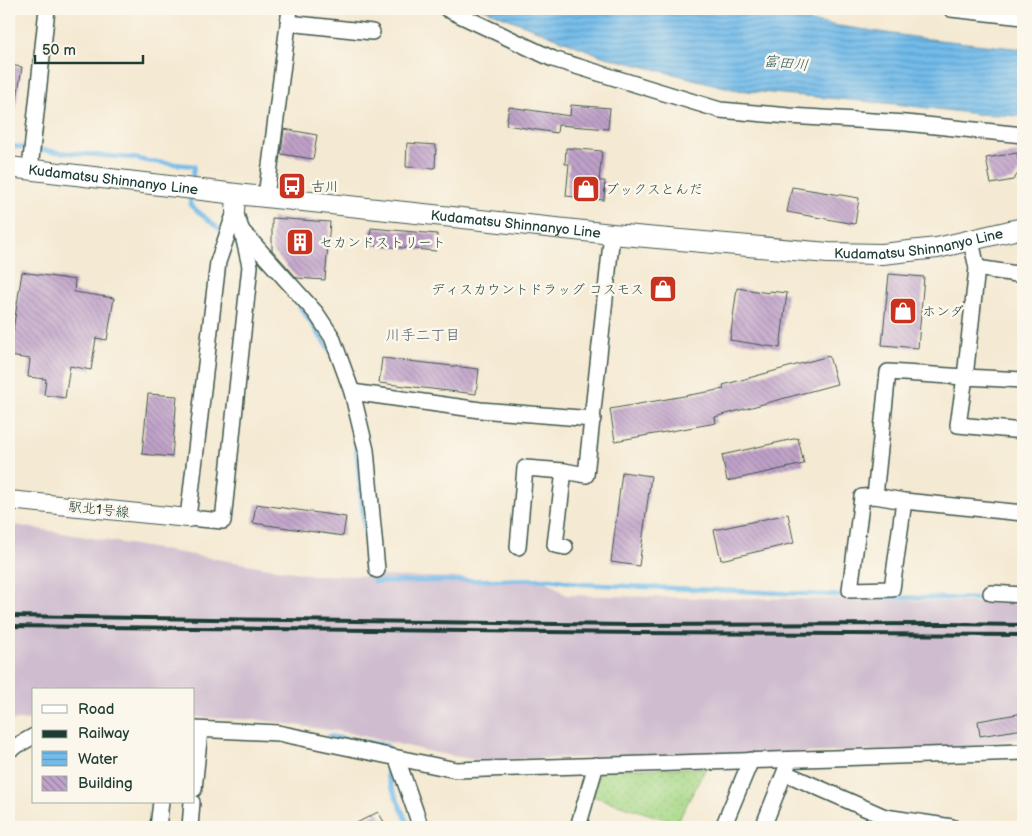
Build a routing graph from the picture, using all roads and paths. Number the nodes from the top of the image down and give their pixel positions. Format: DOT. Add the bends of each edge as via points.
graph roads {
  1 [pos="47,9"];
  2 [pos="447,9"];
  3 [pos="951,9"];
  4 [pos="1020,9"];
  5 [pos="1023,12"];
  6 [pos="289,16"];
  7 [pos="1023,17"];
  8 [pos="372,32"];
  9 [pos="1023,135"];
  10 [pos="9,167"];
  11 [pos="30,169"];
  12 [pos="266,197"];
  13 [pos="235,203"];
  14 [pos="1023,228"];
  15 [pos="242,231"];
  16 [pos="612,234"];
  17 [pos="971,241"];
  18 [pos="977,268"];
  19 [pos="1023,275"];
  20 [pos="965,378"];
  21 [pos="1023,380"];
  22 [pos="352,392"];
  23 [pos="593,419"];
  24 [pos="1023,430"];
  25 [pos="564,471"];
  26 [pos="876,496"];
  27 [pos="9,500"];
  28 [pos="904,501"];
  29 [pos="1023,513"];
  30 [pos="188,518"];
  31 [pos="518,547"];
  32 [pos="565,548"];
  33 [pos="377,570"];
  34 [pos="991,593"];
  35 [pos="1023,595"];
  36 [pos="197,729"];
  37 [pos="32,737"];
  38 [pos="9,750"];
  39 [pos="1023,752"];
  40 [pos="791,758"];
  41 [pos="397,759"];
  42 [pos="750,760"];
  43 [pos="596,765"];
  44 [pos="195,769"];
  45 [pos="785,773"];
  46 [pos="161,804"];
  47 [pos="192,804"];
  48 [pos="883,822"];
  49 [pos="158,827"];
  50 [pos="190,827"];
  51 [pos="420,827"];
  52 [pos="578,827"];
  53 [pos="723,827"];
  54 [pos="763,827"];
  55 [pos="947,827"];
  1 -- 11 [label="street"];
  2 -- 9 [label="street" via="553,58 720,110 906,122"];
  3 -- 7 [label="street"];
  4 -- 5 [label="street"];
  6 -- 8 [label="street"];
  6 -- 12 [label="street"];
  10 -- 11 [label="main road, Kudamatsu Shinnanyo Line"];
  11 -- 13 [label="main road, Kudamatsu Shinnanyo Line"];
  12 -- 13 [label="main road, Kudamatsu Shinnanyo Line"];
  12 -- 16 [label="main road, Kudamatsu Shinnanyo Line"];
  13 -- 15 [label="street"];
  13 -- 30 [label="street" via="218,262"];
  14 -- 17 [label="main road, Kudamatsu Shinnanyo Line"];
  15 -- 22 [label="street" via="316,313 332,337"];
  15 -- 30 [label="street" via="250,266 223,522"];
  16 -- 17 [label="main road, Kudamatsu Shinnanyo Line" via="828,253 882,254"];
  16 -- 23 [label="street"];
  17 -- 18 [label="street"];
  18 -- 19 [label="street"];
  18 -- 20 [label="street"];
  20 -- 21 [label="street"];
  20 -- 24 [label="street" via="958,424"];
  20 -- 26 [label="street" via="888,372"];
  22 -- 23 [label="street" via="480,410"];
  22 -- 33 [label="street" via="366,450"];
  23 -- 25 [label="street" via="586,475"];
  25 -- 31 [label="street" via="525,468"];
  25 -- 32 [label="street" via="555,545"];
  26 -- 28 [label="street"];
  26 -- 28 [label="street" via="862,497 850,590 892,589"];
  27 -- 30 [label="street, 駅北1号線"];
  28 -- 29 [label="street"];
  34 -- 35 [label="street"];
  36 -- 41 [label="street" via="278,734"];
  36 -- 44 [label="street"];
  37 -- 38 [label="street"];
  39 -- 40 [label="street"];
  40 -- 42 [label="street"];
  40 -- 45 [label="street"];
  41 -- 43 [label="street" via="456,770"];
  41 -- 51 [label="street"];
  42 -- 43 [label="street"];
  42 -- 53 [label="street"];
  43 -- 52 [label="street"];
  45 -- 48 [label="street"];
  45 -- 54 [label="street"];
  46 -- 49 [label="street"];
  47 -- 50 [label="street"];
  48 -- 55 [label="street"];
}
